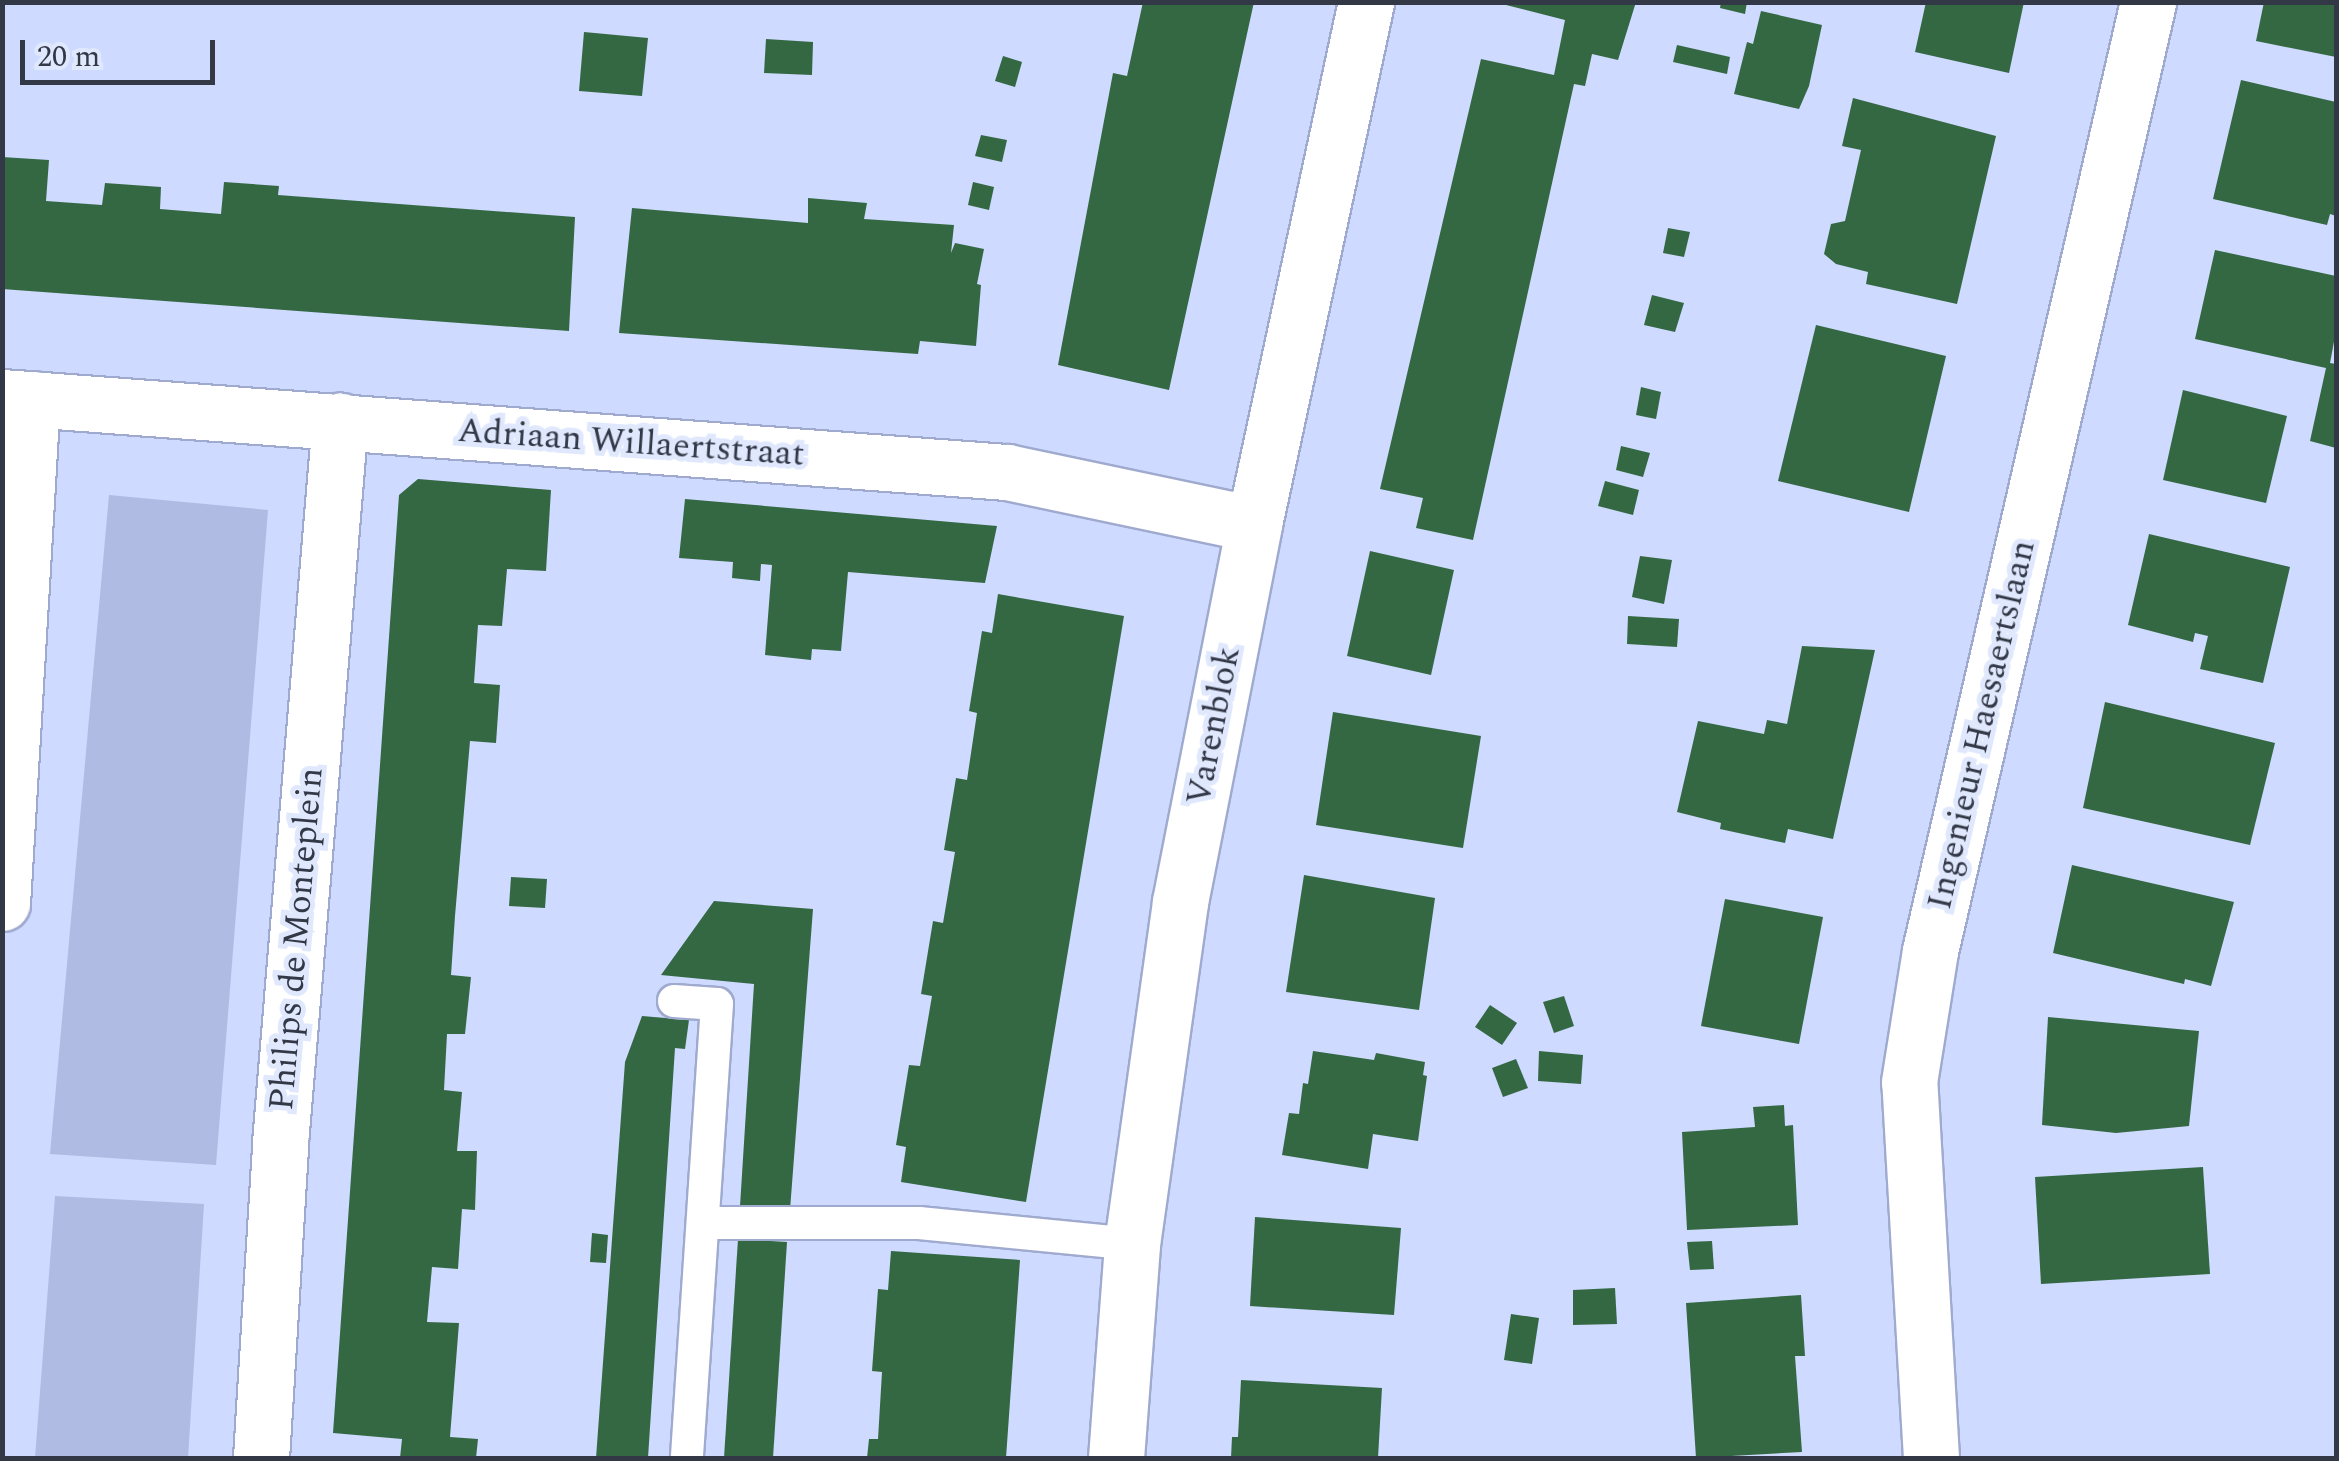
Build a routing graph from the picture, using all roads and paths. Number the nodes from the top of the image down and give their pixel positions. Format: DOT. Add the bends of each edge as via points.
graph roads {
  1 [pos="1366,2"];
  2 [pos="2148,2"];
  3 [pos="17,398"];
  4 [pos="340,420"];
  5 [pos="1254,524"];
  6 [pos="2,903"];
  7 [pos="674,1001"];
  8 [pos="704,1223"];
  9 [pos="1132,1244"];
  10 [pos="261,1458"];
  11 [pos="687,1458"];
  12 [pos="1116,1458"];
  13 [pos="1931,1458"];
  1 -- 5 [label="street, Varenblok"];
  2 -- 13 [label="street, Ingenieur Haesaertslaan" via="1930,950 1909,1082"];
  3 -- 4 [label="street, Adriaan Willaertstraat"];
  3 -- 6 [label="street"];
  4 -- 5 [label="street, Adriaan Willaertstraat" via="1007,472"];
  4 -- 10 [label="street, Philips de Monteplein"];
  5 -- 9 [label="street, Varenblok" via="1180,902"];
  7 -- 8 [label="lane" via="717,1004"];
  8 -- 9 [label="lane" via="919,1223"];
  8 -- 11 [label="lane"];
  9 -- 12 [label="street, Varenblok"];
}
